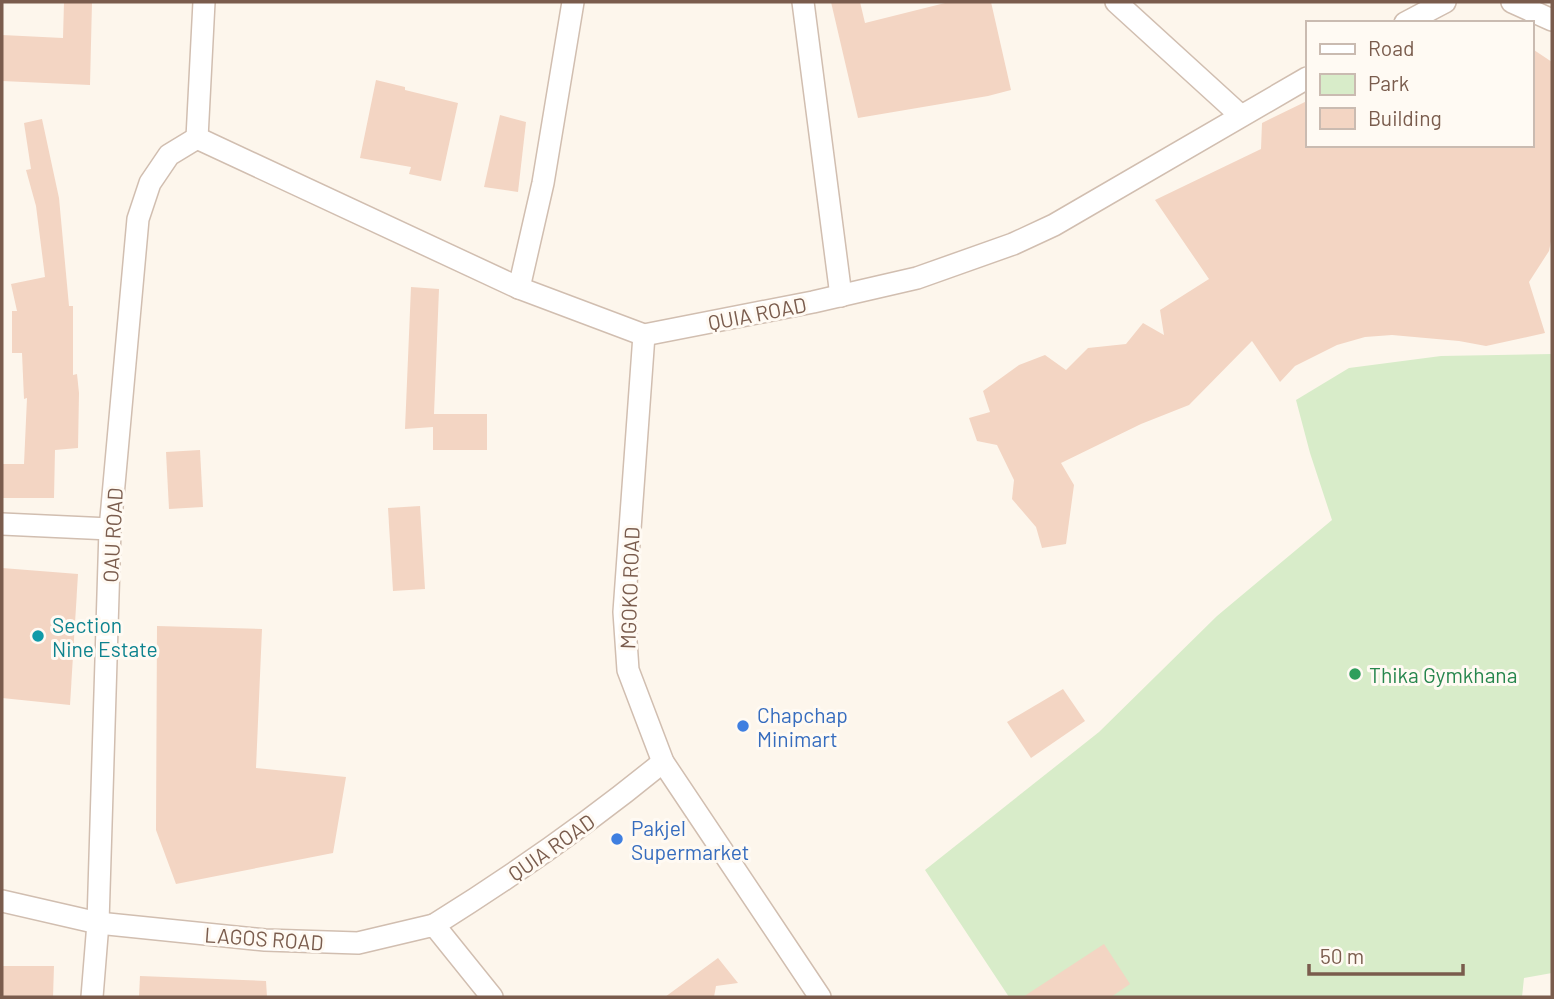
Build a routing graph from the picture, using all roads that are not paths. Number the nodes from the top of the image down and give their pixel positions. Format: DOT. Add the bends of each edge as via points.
graph roads {
  1 [pos="204,2"];
  2 [pos="573,2"];
  3 [pos="803,2"];
  4 [pos="1116,2"];
  5 [pos="1445,2"];
  6 [pos="1512,2"];
  7 [pos="1552,20"];
  8 [pos="1409,21"];
  9 [pos="1306,79"];
  10 [pos="1240,115"];
  11 [pos="197,138"];
  12 [pos="519,288"];
  13 [pos="841,296"];
  14 [pos="644,335"];
  15 [pos="2,524"];
  16 [pos="110,529"];
  17 [pos="663,762"];
  18 [pos="2,901"];
  19 [pos="97,923"];
  20 [pos="434,925"];
  21 [pos="92,997"];
  22 [pos="492,997"];
  23 [pos="820,997"];
  1 -- 11 [label="street"];
  2 -- 12 [label="street" via="543,183"];
  3 -- 13 [label="street"];
  4 -- 10 [label="street"];
  5 -- 8 [label="street"];
  6 -- 7 [label="street"];
  9 -- 10 [label="street, QUIA ROAD"];
  10 -- 13 [label="street, QUIA ROAD" via="1054,225 1013,244 917,278"];
  11 -- 12 [label="street"];
  11 -- 16 [label="street, OAU ROAD" via="169,155 150,183 138,219"];
  12 -- 14 [label="street"];
  13 -- 14 [label="street, QUIA ROAD"];
  14 -- 17 [label="street, MGOKO ROAD" via="624,612 628,670"];
  15 -- 16 [label="street"];
  16 -- 19 [label="street, OAU ROAD"];
  17 -- 20 [label="street, QUIA ROAD" via="553,848"];
  17 -- 23 [label="street, MGOKO ROAD"];
  18 -- 19 [label="street, LAGOS ROAD"];
  19 -- 20 [label="street, LAGOS ROAD" via="253,939 358,943"];
  19 -- 21 [label="street, OAU ROAD"];
  20 -- 22 [label="street"];
}
